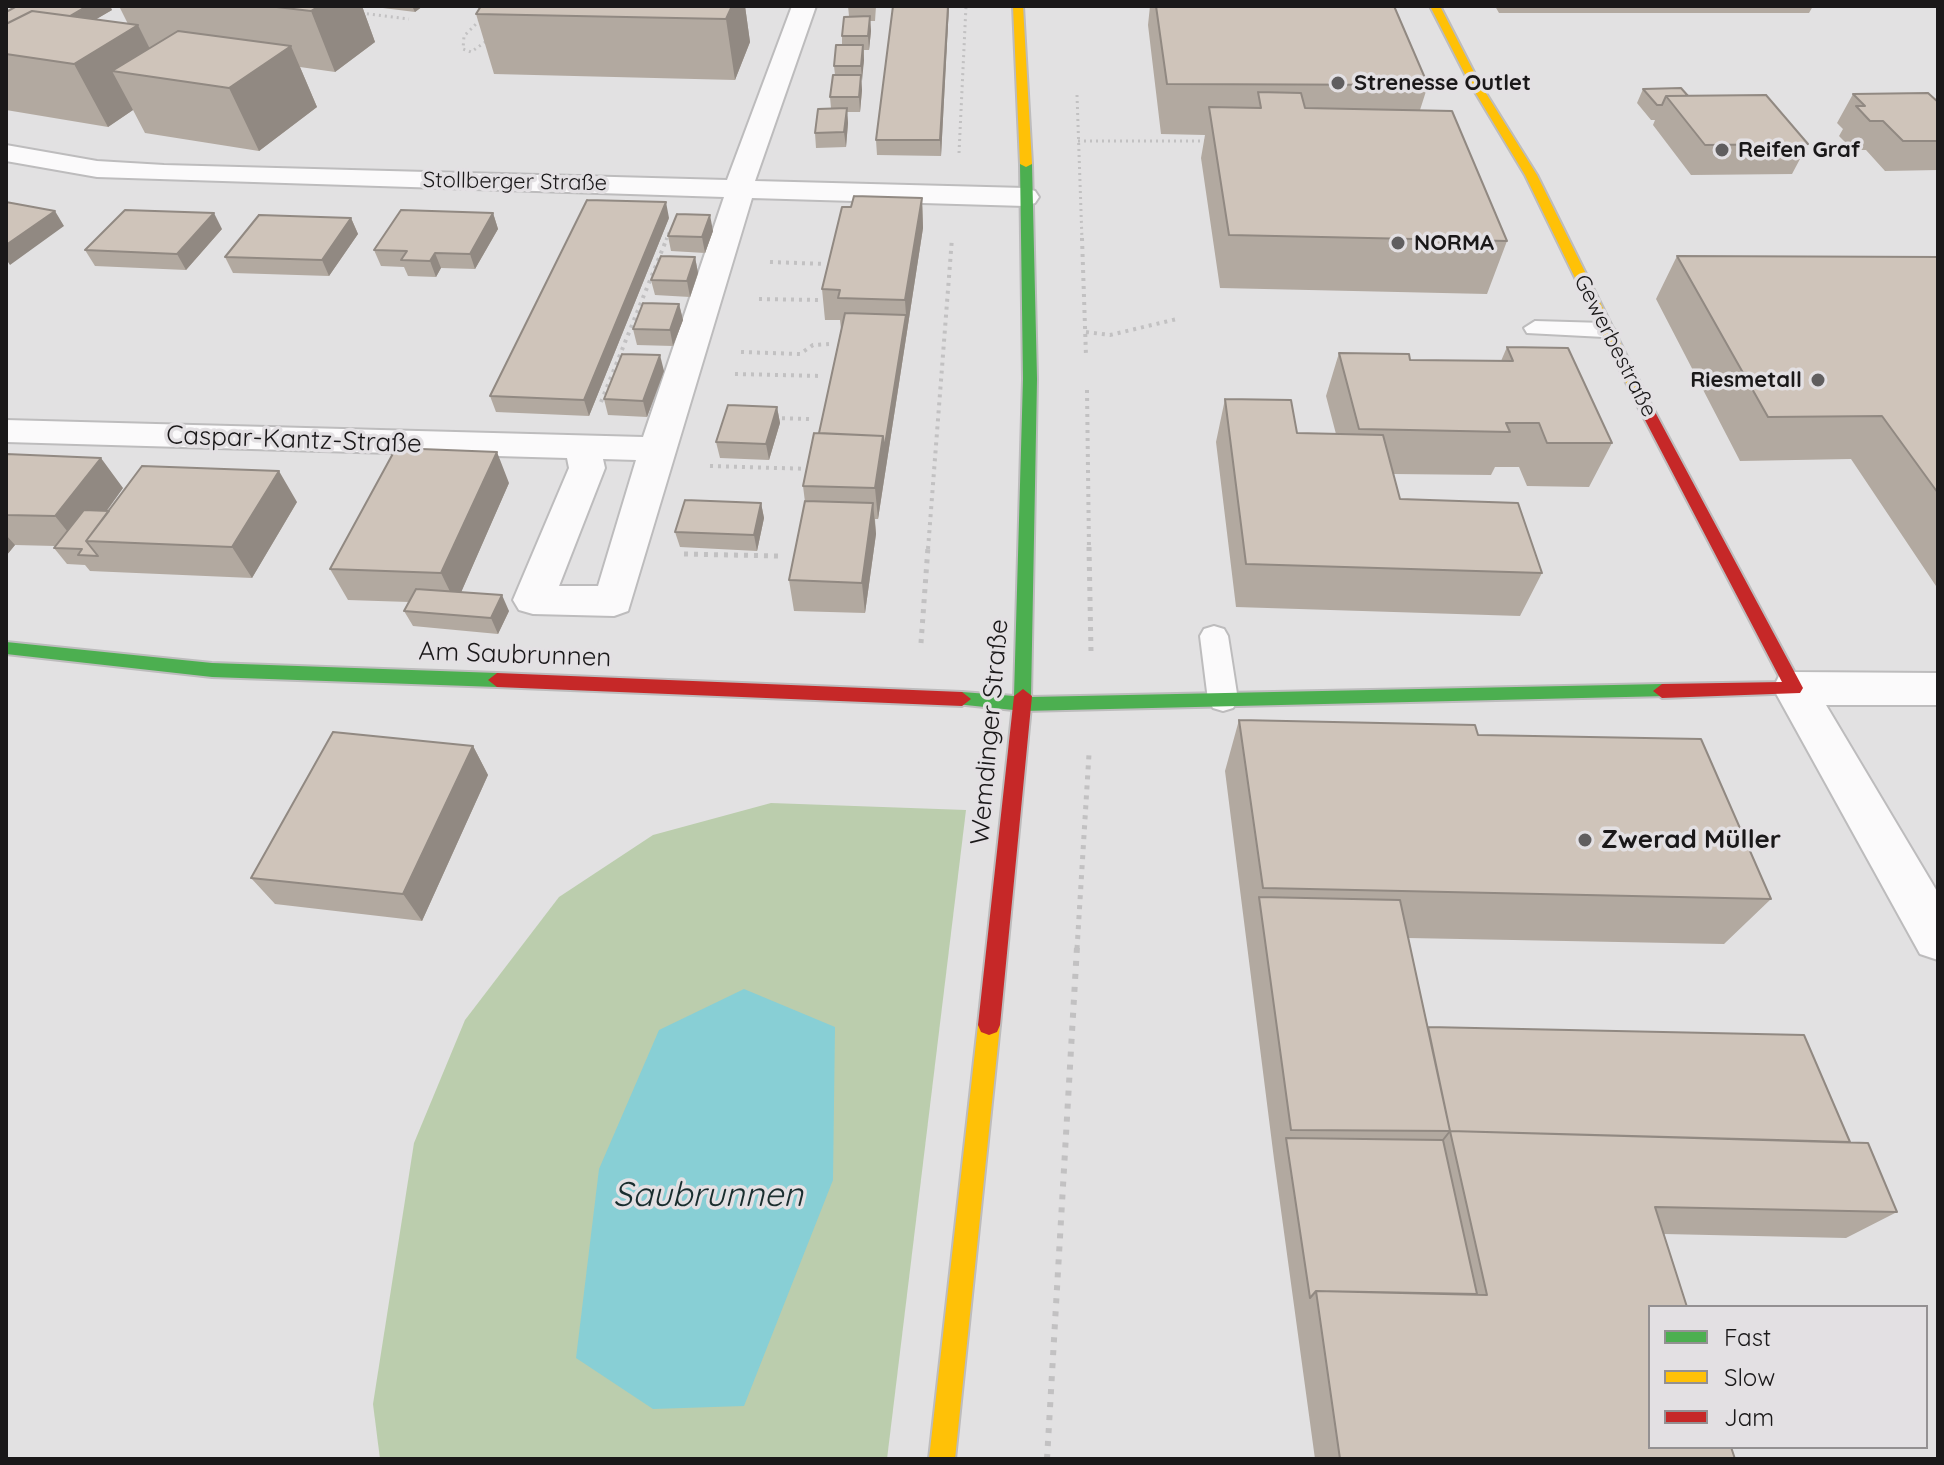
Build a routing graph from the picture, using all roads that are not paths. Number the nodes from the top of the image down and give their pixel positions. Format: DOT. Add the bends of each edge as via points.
graph roads {
  1 [pos="804,6"];
  2 [pos="1018,6"];
  3 [pos="1435,6"];
  4 [pos="6,153"];
  5 [pos="739,188"];
  6 [pos="1025,197"];
  7 [pos="1535,328"];
  8 [pos="1604,330"];
  9 [pos="6,431"];
  10 [pos="583,448"];
  11 [pos="654,457"];
  12 [pos="1214,636"];
  13 [pos="6,648"];
  14 [pos="1794,688"];
  15 [pos="1938,689"];
  16 [pos="1223,700"];
  17 [pos="1023,704"];
  18 [pos="1938,938"];
  19 [pos="942,1459"];
  1 -- 5 [label="street"];
  2 -- 6 [label="street, Wemdinger Straße"];
  3 -- 8 [label="street, Gewerbestraße" via="1531,175"];
  4 -- 5 [label="street, Stollberger Straße" via="97,169 164,173"];
  5 -- 6 [label="street, Stollberger Straße"];
  5 -- 11 [label="street"];
  6 -- 17 [label="street, Wemdinger Straße" via="1030,379"];
  7 -- 8 [label="lane"];
  8 -- 14 [label="street, Gewerbestraße"];
  9 -- 10 [label="street, Caspar-Kantz-Straße"];
  10 -- 11 [label="street, Caspar-Kantz-Straße"];
  10 -- 11 [label="street" via="587,468 533,600 614,601"];
  12 -- 16 [label="lane"];
  13 -- 17 [label="street, Am Saubrunnen" via="212,670 911,695"];
  14 -- 15 [label="street"];
  14 -- 16 [label="street"];
  14 -- 18 [label="street, Gewerbestraße"];
  16 -- 17 [label="street"];
  17 -- 19 [label="street, Wemdinger Straße"];
}
